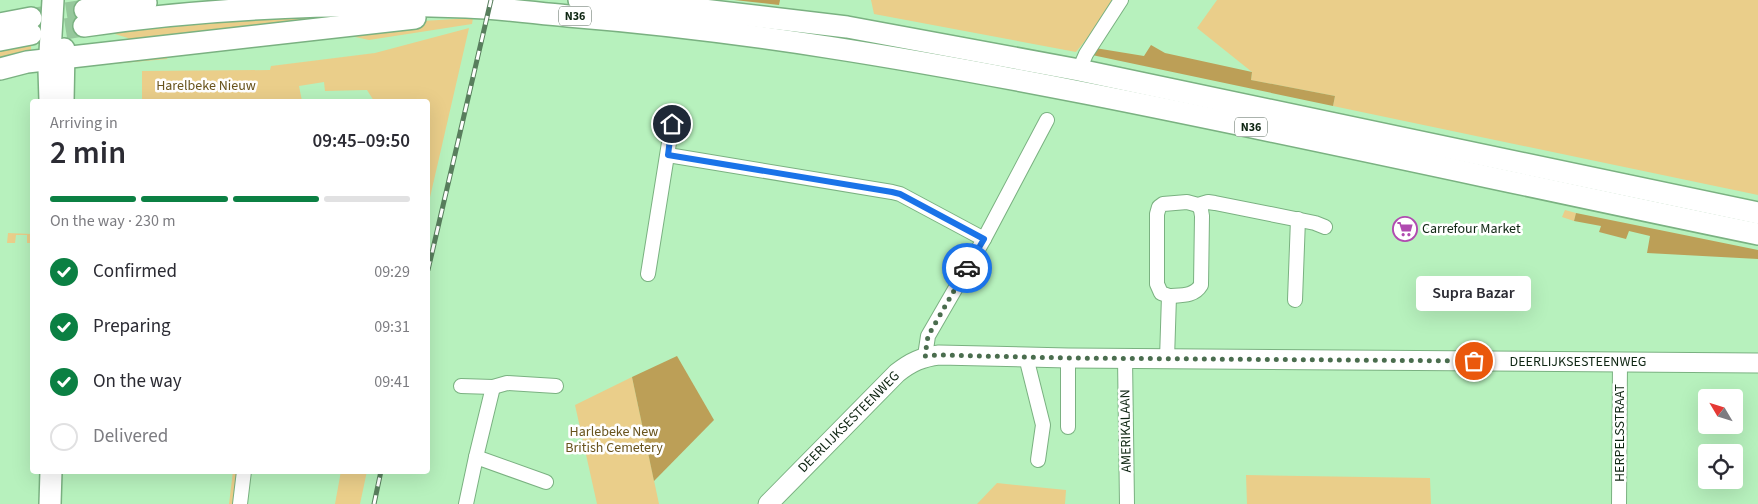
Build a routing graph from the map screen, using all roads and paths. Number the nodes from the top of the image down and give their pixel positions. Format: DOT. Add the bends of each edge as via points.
graph roads {
  1 [pos="53,0"];
  2 [pos="64,0"];
  3 [pos="181,0"];
  4 [pos="578,0"];
  5 [pos="614,0"];
  6 [pos="619,0"];
  7 [pos="1121,0"];
  8 [pos="510,11"];
  9 [pos="0,24"];
  10 [pos="0,40"];
  11 [pos="57,59"];
  12 [pos="0,70"];
  13 [pos="1079,70"];
  14 [pos="54,99"];
  15 [pos="1047,120"];
  16 [pos="672,124"];
  17 [pos="668,155"];
  18 [pos="1198,205"];
  19 [pos="1758,214"];
  20 [pos="1298,220"];
  21 [pos="1325,227"];
  22 [pos="1758,234"];
  23 [pos="984,239"];
  24 [pos="648,274"];
  25 [pos="1169,296"];
  26 [pos="1295,300"];
  27 [pos="925,356"];
  28 [pos="1028,357"];
  29 [pos="1068,358"];
  30 [pos="1125,358"];
  31 [pos="1167,359"];
  32 [pos="1620,362"];
  33 [pos="1758,363"];
  34 [pos="461,386"];
  35 [pos="556,386"];
  36 [pos="493,388"];
  37 [pos="1068,426"];
  38 [pos="476,457"];
  39 [pos="1038,460"];
  40 [pos="51,474"];
  41 [pos="244,474"];
  42 [pos="546,482"];
  43 [pos="50,504"];
  44 [pos="240,504"];
  45 [pos="466,504"];
  46 [pos="768,504"];
  47 [pos="1127,504"];
  48 [pos="1619,504"];
  1 -- 11 [label="main road"];
  2 -- 11 [label="main road"];
  3 -- 8 [label="main road, N36" via="84,18 131,19 269,8 361,6"];
  4 -- 5 [label="main road, N36"];
  6 -- 13 [label="main road, N36" via="847,27"];
  7 -- 13 [label="street"];
  8 -- 11 [label="main road" via="398,19"];
  8 -- 22 [label="main road, N36" via="698,28 958,68"];
  9 -- 10 [label="main road" via="31,26"];
  11 -- 12 [label="main road" via="27,62"];
  11 -- 14 [label="main road"];
  12 -- 14 [label="main road" via="33,78"];
  13 -- 19 [label="main road, N36"];
  15 -- 23 [label="street"];
  16 -- 17 [label="street"];
  17 -- 23 [label="street" via="900,194"];
  17 -- 24 [label="street"];
  18 -- 20 [label="street" via="1215,203"];
  18 -- 25 [label="street" via="1202,216 1201,285 1193,294"];
  18 -- 25 [label="street" via="1167,202 1158,209 1157,284 1161,293"];
  20 -- 21 [label="street"];
  20 -- 26 [label="street"];
  23 -- 27 [label="street" via="928,336"];
  25 -- 31 [label="street"];
  27 -- 28 [label="main road, DEERLIJKSESTEENWEG"];
  27 -- 46 [label="main road, DEERLIJKSESTEENWEG" via="897,372"];
  28 -- 29 [label="main road, DEERLIJKSESTEENWEG"];
  28 -- 39 [label="street" via="1043,426"];
  29 -- 30 [label="main road, DEERLIJKSESTEENWEG"];
  29 -- 37 [label="street"];
  30 -- 31 [label="main road, DEERLIJKSESTEENWEG"];
  30 -- 47 [label="street, AMERIKALAAN"];
  31 -- 32 [label="main road, DEERLIJKSESTEENWEG"];
  32 -- 33 [label="main road, DEERLIJKSESTEENWEG"];
  32 -- 48 [label="street, HERPELSSTRAAT"];
  34 -- 36 [label="street"];
  35 -- 36 [label="street" via="507,383"];
  36 -- 38 [label="street"];
  38 -- 42 [label="street"];
  38 -- 45 [label="street"];
  40 -- 43 [label="main road"];
  41 -- 44 [label="street"];
}
